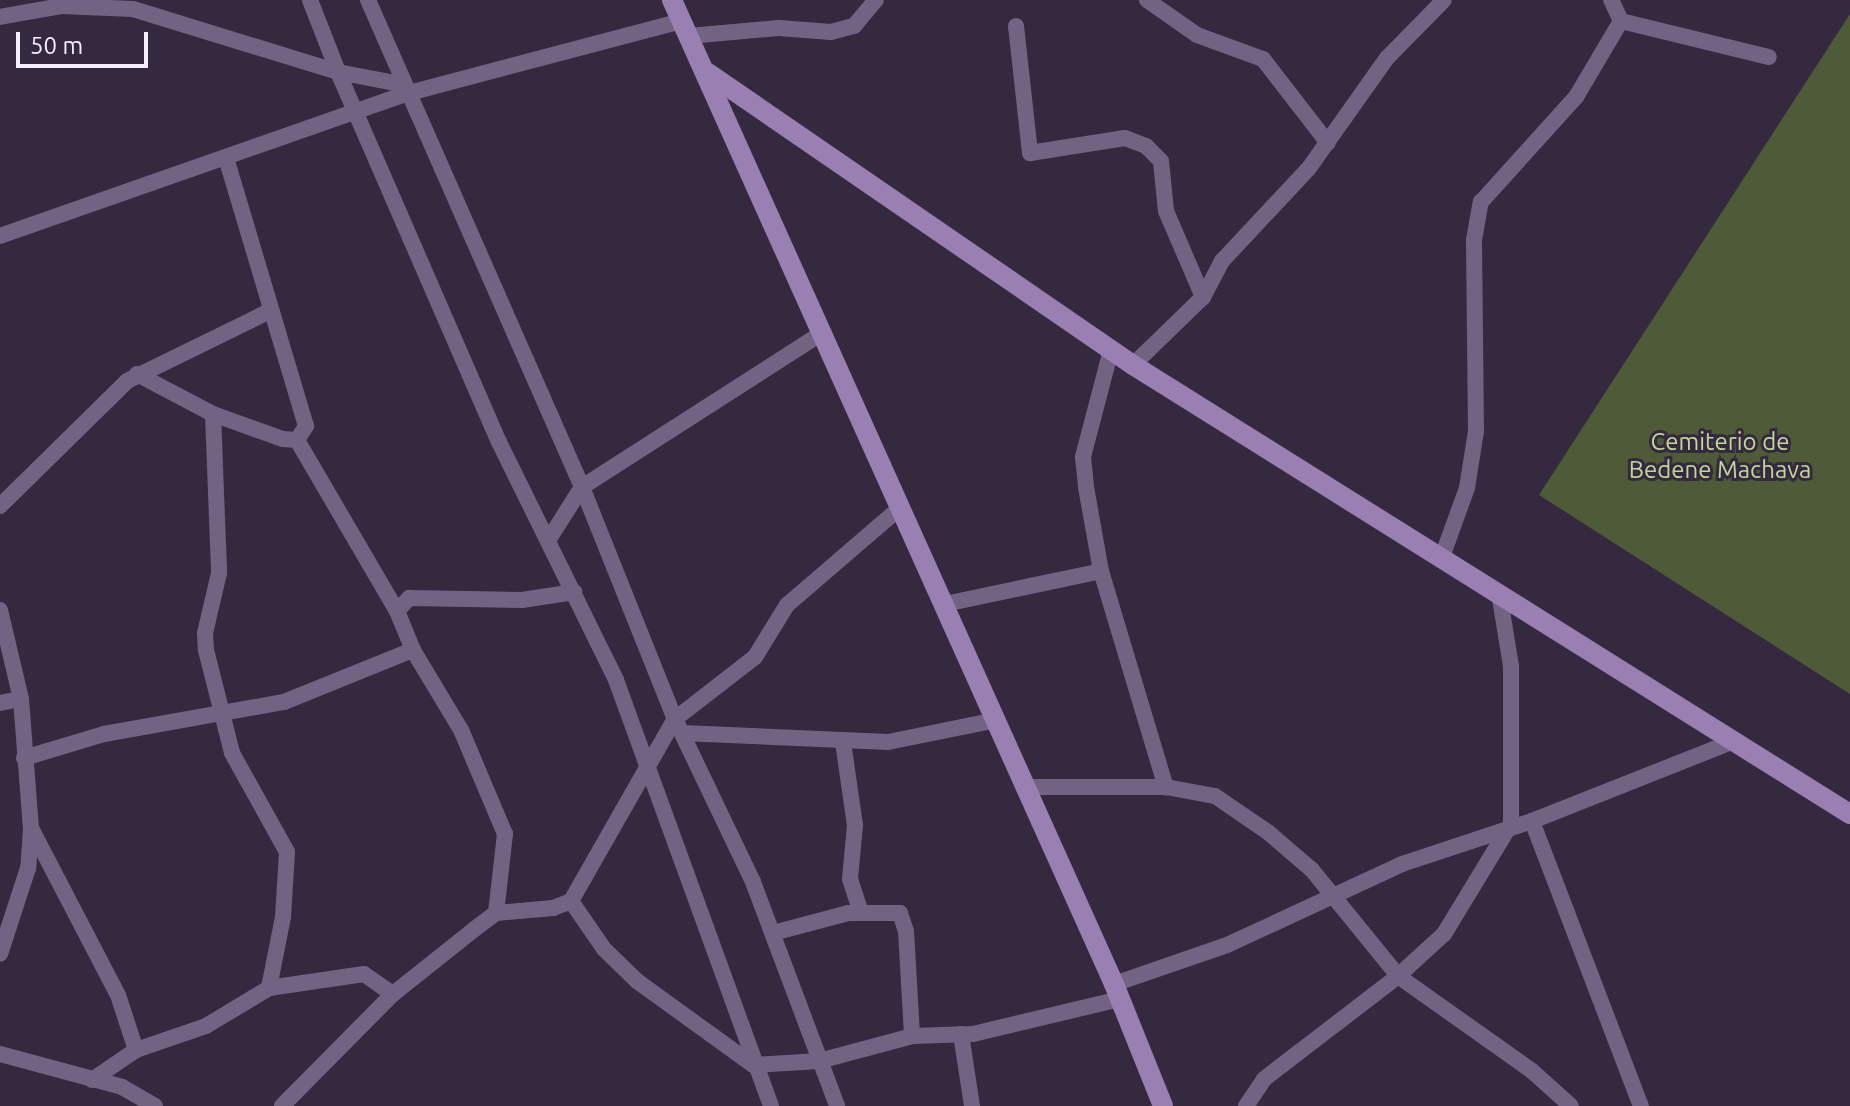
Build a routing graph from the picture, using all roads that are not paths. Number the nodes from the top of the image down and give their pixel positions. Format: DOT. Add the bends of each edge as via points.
graph roads {
  1 [pos="310,0"];
  2 [pos="368,0"];
  3 [pos="672,0"];
  4 [pos="876,0"];
  5 [pos="1147,0"];
  6 [pos="1444,0"];
  7 [pos="1611,0"];
  8 [pos="0,17"];
  9 [pos="1621,21"];
  10 [pos="1016,26"];
  11 [pos="685,28"];
  12 [pos="1769,57"];
  13 [pos="338,72"];
  14 [pos="708,73"];
  15 [pos="407,89"];
  16 [pos="359,112"];
  17 [pos="1328,143"];
  18 [pos="226,158"];
  19 [pos="0,236"];
  20 [pos="1203,297"];
  21 [pos="270,311"];
  22 [pos="823,332"];
  23 [pos="1111,350"];
  24 [pos="1133,365"];
  25 [pos="137,374"];
  26 [pos="213,414"];
  27 [pos="297,440"];
  28 [pos="582,487"];
  29 [pos="0,506"];
  30 [pos="901,507"];
  31 [pos="549,539"];
  32 [pos="1442,557"];
  33 [pos="1101,571"];
  34 [pos="574,592"];
  35 [pos="1499,593"];
  36 [pos="945,604"];
  37 [pos="0,610"];
  38 [pos="397,611"];
  39 [pos="413,650"];
  40 [pos="21,699"];
  41 [pos="0,703"];
  42 [pos="220,712"];
  43 [pos="996,720"];
  44 [pos="678,726"];
  45 [pos="1734,741"];
  46 [pos="843,742"];
  47 [pos="24,758"];
  48 [pos="649,766"];
  49 [pos="1026,787"];
  50 [pos="1166,787"];
  51 [pos="1850,814"];
  52 [pos="1532,821"];
  53 [pos="1511,824"];
  54 [pos="31,829"];
  55 [pos="1335,898"];
  56 [pos="571,901"];
  57 [pos="861,912"];
  58 [pos="496,913"];
  59 [pos="773,933"];
  60 [pos="0,954"];
  61 [pos="1398,976"];
  62 [pos="269,988"];
  63 [pos="1117,992"];
  64 [pos="393,994"];
  65 [pos="961,1034"];
  66 [pos="912,1036"];
  67 [pos="136,1050"];
  68 [pos="0,1054"];
  69 [pos="819,1061"];
  70 [pos="753,1065"];
  71 [pos="92,1080"];
  72 [pos="155,1106"];
  73 [pos="282,1106"];
  74 [pos="771,1106"];
  75 [pos="837,1106"];
  76 [pos="972,1106"];
  77 [pos="1163,1106"];
  78 [pos="1246,1106"];
  79 [pos="1571,1106"];
  80 [pos="1641,1106"];
  1 -- 13 [label="street"];
  2 -- 15 [label="street"];
  3 -- 11 [label="street"];
  4 -- 11 [label="street" via="854,26 831,32"];
  5 -- 17 [label="street" via="1197,35 1263,59"];
  6 -- 17 [label="street" via="1387,58"];
  7 -- 9 [label="street"];
  8 -- 13 [label="street" via="61,6 133,9"];
  9 -- 12 [label="street"];
  9 -- 32 [label="street" via="1576,97 1481,202 1474,240 1476,431 1467,488"];
  10 -- 20 [label="street" via="1030,153 1125,138 1146,146 1161,161 1166,211"];
  11 -- 14 [label="street"];
  11 -- 15 [label="street"];
  13 -- 15 [label="street"];
  13 -- 16 [label="street"];
  14 -- 22 [label="street"];
  14 -- 23 [label="street"];
  15 -- 16 [label="street"];
  15 -- 28 [label="street"];
  16 -- 18 [label="street"];
  16 -- 31 [label="street" via="499,442"];
  17 -- 20 [label="street" via="1222,261"];
  18 -- 19 [label="street"];
  18 -- 21 [label="street"];
  20 -- 24 [label="street"];
  21 -- 25 [label="street"];
  21 -- 27 [label="street" via="304,415 306,426"];
  22 -- 28 [label="street"];
  22 -- 30 [label="street"];
  23 -- 24 [label="street"];
  23 -- 33 [label="street" via="1083,457"];
  24 -- 32 [label="street"];
  25 -- 26 [label="street"];
  25 -- 29 [label="street"];
  26 -- 27 [label="street" via="256,433"];
  26 -- 42 [label="street" via="219,573 205,633"];
  27 -- 38 [label="street"];
  28 -- 31 [label="street"];
  28 -- 44 [label="street"];
  30 -- 36 [label="street"];
  30 -- 44 [label="street" via="787,605 755,657"];
  31 -- 34 [label="street"];
  32 -- 35 [label="street"];
  33 -- 36 [label="street"];
  33 -- 50 [label="street"];
  34 -- 38 [label="street" via="522,600 409,598"];
  34 -- 48 [label="street"];
  35 -- 45 [label="street"];
  35 -- 53 [label="street" via="1511,666"];
  36 -- 43 [label="street"];
  37 -- 40 [label="street"];
  38 -- 39 [label="street"];
  39 -- 42 [label="street" via="284,702"];
  39 -- 58 [label="street" via="461,730 505,834"];
  40 -- 41 [label="street"];
  40 -- 47 [label="street"];
  42 -- 47 [label="street" via="104,734"];
  42 -- 62 [label="street" via="251,794 287,852 283,917"];
  43 -- 46 [label="street" via="916,739"];
  43 -- 49 [label="street"];
  44 -- 46 [label="street"];
  44 -- 48 [label="street"];
  44 -- 59 [label="street"];
  45 -- 51 [label="street"];
  45 -- 52 [label="street"];
  46 -- 57 [label="street" via="855,825 850,879"];
  47 -- 54 [label="street"];
  48 -- 56 [label="street"];
  48 -- 70 [label="street"];
  49 -- 50 [label="street"];
  49 -- 63 [label="street"];
  50 -- 55 [label="street" via="1215,796 1269,833"];
  52 -- 53 [label="street"];
  52 -- 80 [label="street"];
  53 -- 55 [label="street" via="1402,864"];
  53 -- 61 [label="street" via="1444,934"];
  54 -- 60 [label="street" via="28,868"];
  54 -- 67 [label="street" via="118,995"];
  55 -- 61 [label="street"];
  55 -- 63 [label="street"];
  56 -- 58 [label="street" via="553,908"];
  56 -- 70 [label="street" via="604,949 637,981"];
  57 -- 59 [label="street"];
  57 -- 66 [label="street" via="900,913 906,931"];
  58 -- 64 [label="street"];
  59 -- 69 [label="street"];
  61 -- 78 [label="street" via="1264,1079"];
  61 -- 79 [label="street" via="1532,1071"];
  62 -- 64 [label="street" via="364,974"];
  62 -- 67 [label="street" via="206,1026"];
  63 -- 65 [label="street"];
  63 -- 77 [label="street"];
  64 -- 73 [label="street"];
  65 -- 66 [label="street"];
  65 -- 76 [label="street"];
  66 -- 69 [label="street"];
  67 -- 71 [label="street"];
  68 -- 71 [label="street"];
  69 -- 70 [label="street"];
  69 -- 75 [label="street"];
  70 -- 74 [label="street"];
  71 -- 72 [label="street" via="122,1087"];
}
